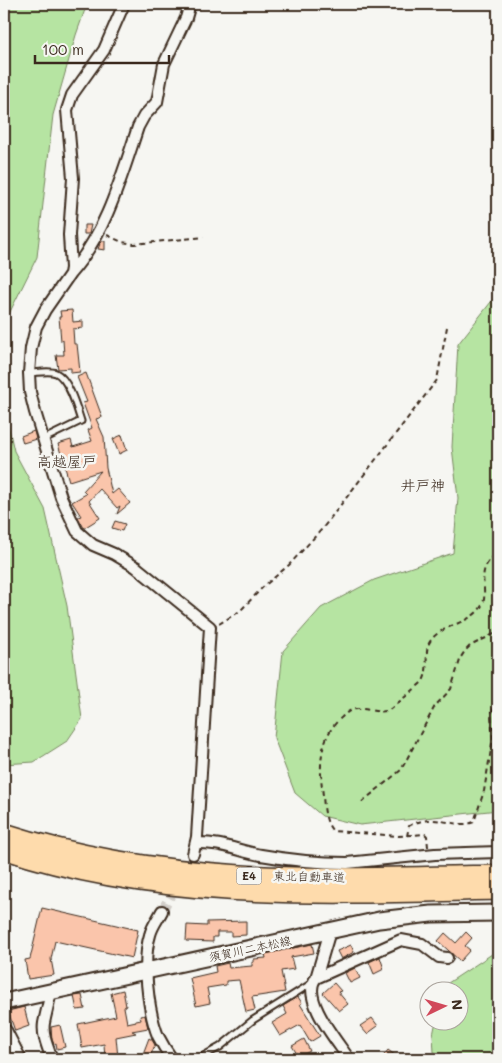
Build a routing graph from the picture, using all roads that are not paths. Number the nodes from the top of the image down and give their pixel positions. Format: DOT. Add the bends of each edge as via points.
graph roads {
  1 [pos="124,4"];
  2 [pos="190,4"];
  3 [pos="70,274"];
  4 [pos="29,373"];
  5 [pos="44,439"];
  6 [pos="4,833"];
  7 [pos="4,850"];
  8 [pos="498,852"];
  9 [pos="498,875"];
  10 [pos="498,890"];
  11 [pos="162,910"];
  12 [pos="498,913"];
  13 [pos="330,931"];
  14 [pos="447,958"];
  15 [pos="147,971"];
  16 [pos="314,980"];
  17 [pos="51,991"];
  18 [pos="4,1002"];
  19 [pos="4,1032"];
  20 [pos="18,1059"];
  21 [pos="52,1059"];
  22 [pos="172,1059"];
  23 [pos="198,1059"];
  24 [pos="349,1059"];
  1 -- 3 [label="street" via="104,50 72,95 67,110 73,178"];
  2 -- 3 [label="street" via="164,64 157,102 138,127 100,228 84,258"];
  3 -- 4 [label="street" via="36,327"];
  4 -- 5 [label="street" via="30,392"];
  4 -- 5 [label="lane" via="58,374 72,395 81,421"];
  5 -- 8 [label="street" via="61,497 77,531 93,545 136,567 210,627 195,848 210,842 259,855 333,863"];
  6 -- 9 [label="highway, 東北自動車道 / E4" via="74,853 145,866 251,877"];
  7 -- 10 [label="highway, 東北自動車道 / E4" via="71,868 193,888 315,894"];
  11 -- 15 [label="street" via="146,949"];
  12 -- 13 [label="main road, 須賀川二本松線" via="431,914 379,920"];
  13 -- 15 [label="main road, 須賀川二本松線"];
  13 -- 16 [label="street"];
  14 -- 16 [label="street" via="440,957 422,944 401,940"];
  15 -- 17 [label="main road, 須賀川二本松線"];
  15 -- 22 [label="street" via="158,1035"];
  16 -- 23 [label="lane"];
  16 -- 24 [label="street" via="311,996 315,1007"];
  17 -- 18 [label="main road, 須賀川二本松線"];
  17 -- 21 [label="street" via="44,1025"];
  19 -- 20 [label="main road"];
}
